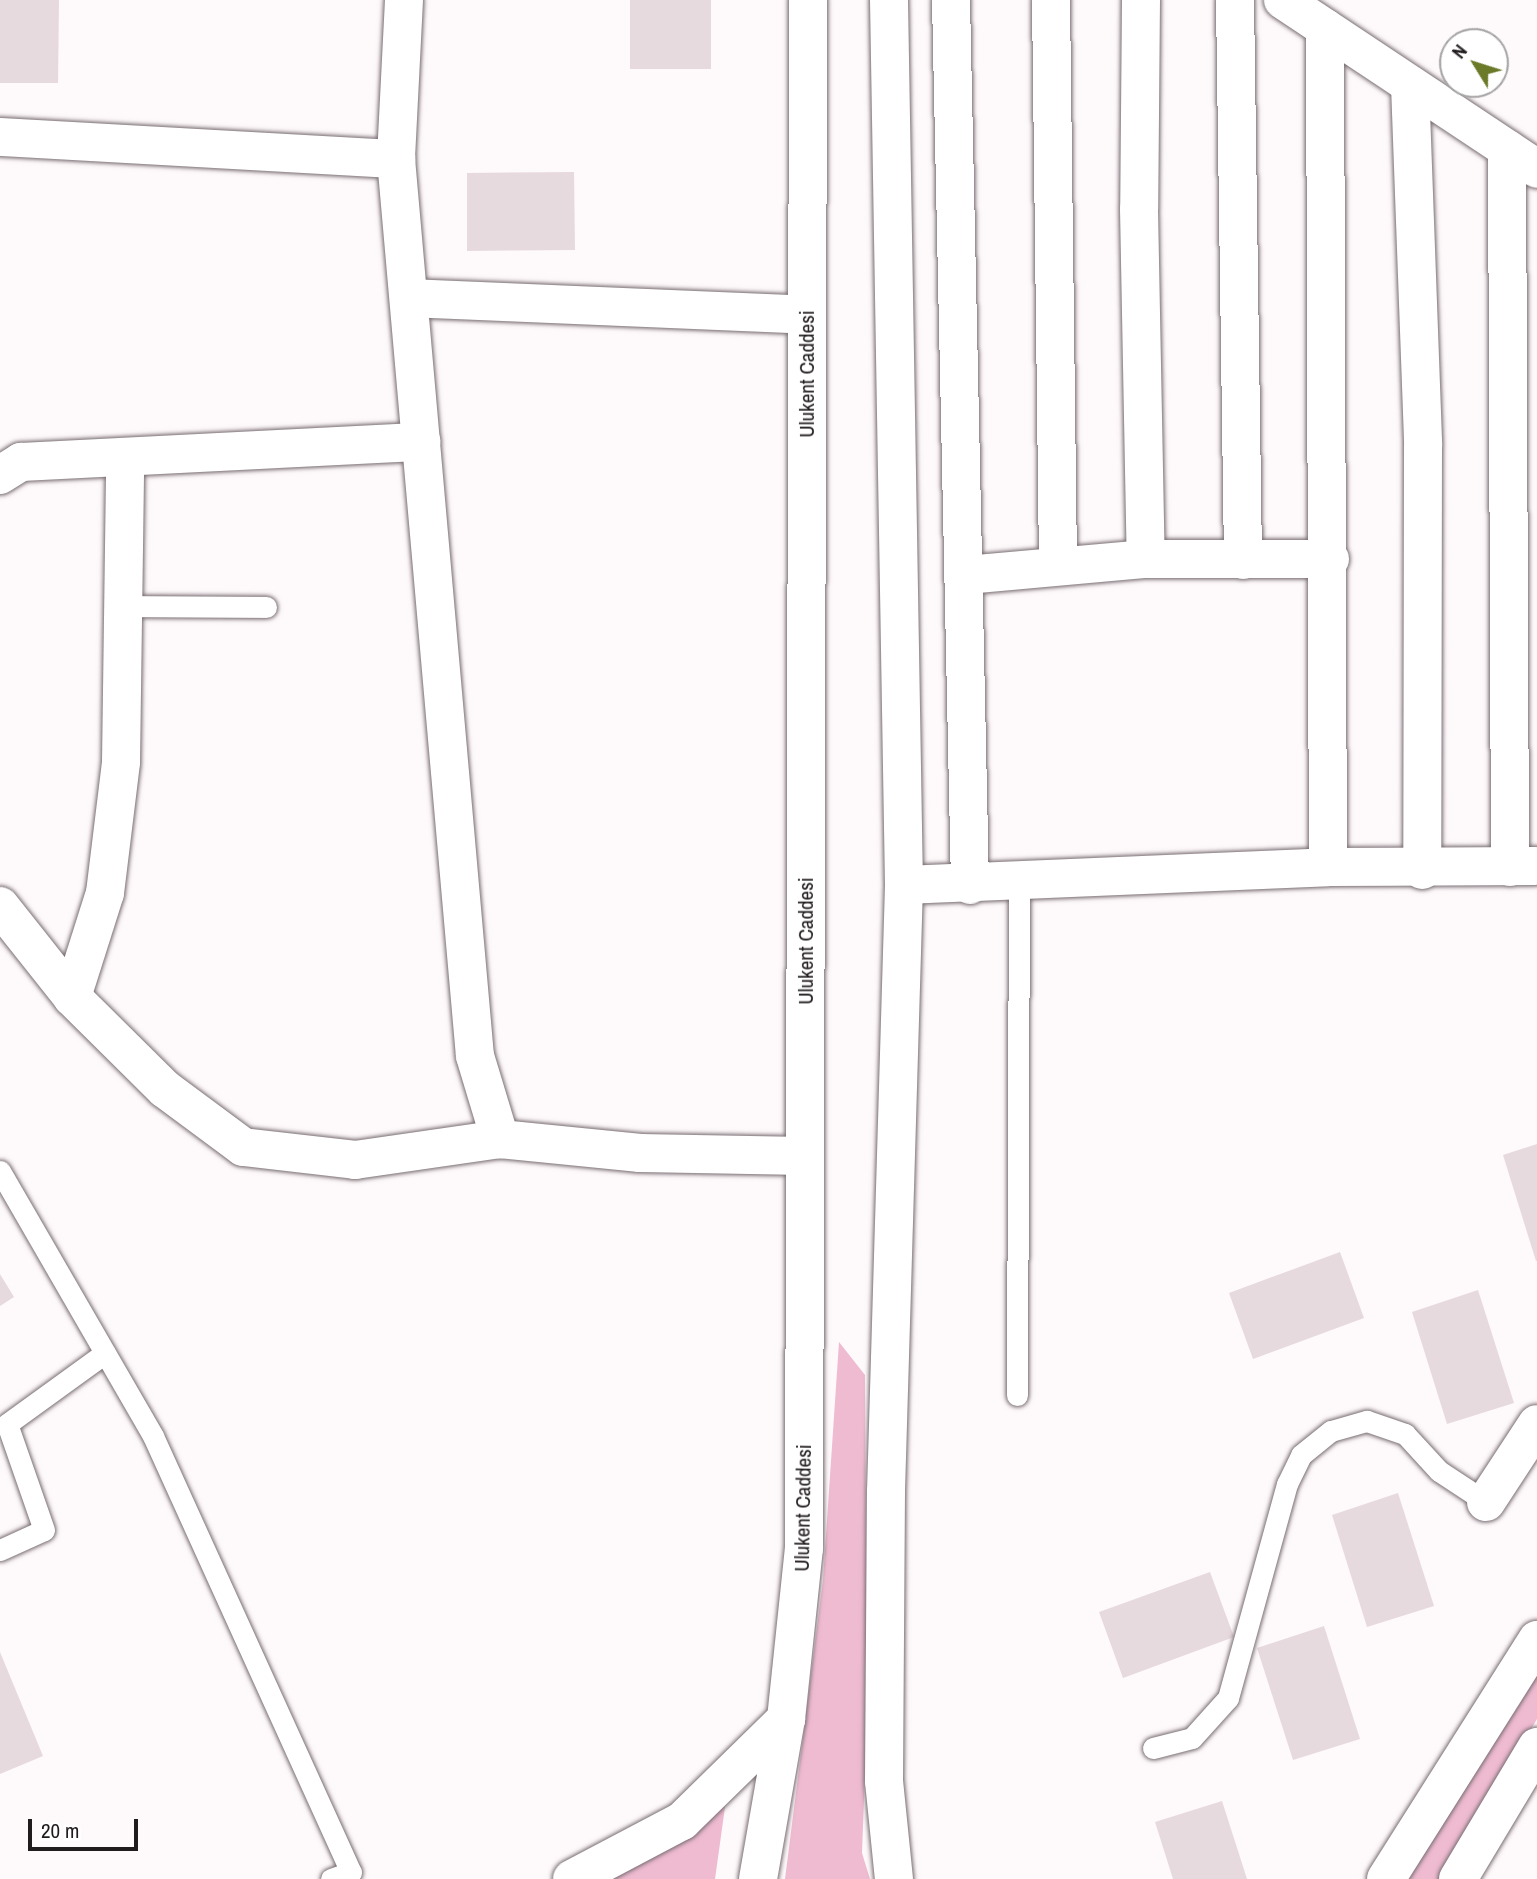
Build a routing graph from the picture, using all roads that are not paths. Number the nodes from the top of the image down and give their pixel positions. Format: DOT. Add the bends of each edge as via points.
graph roads {
  1 [pos="404,0"];
  2 [pos="808,0"];
  3 [pos="890,0"];
  4 [pos="951,0"];
  5 [pos="1051,0"];
  6 [pos="1141,0"];
  7 [pos="1235,0"];
  8 [pos="1283,0"];
  9 [pos="1325,28"];
  10 [pos="1410,85"];
  11 [pos="0,137"];
  12 [pos="396,159"];
  13 [pos="1522,159"];
  14 [pos="409,298"];
  15 [pos="807,315"];
  16 [pos="422,442"];
  17 [pos="125,457"];
  18 [pos="0,475"];
  19 [pos="1146,558"];
  20 [pos="1329,559"];
  21 [pos="1243,560"];
  22 [pos="1058,564"];
  23 [pos="966,575"];
  24 [pos="123,606"];
  25 [pos="266,607"];
  26 [pos="1328,867"];
  27 [pos="1524,867"];
  28 [pos="1422,870"];
  29 [pos="1019,883"];
  30 [pos="904,885"];
  31 [pos="970,885"];
  32 [pos="0,906"];
  33 [pos="72,997"];
  34 [pos="500,1139"];
  35 [pos="805,1156"];
  36 [pos="0,1171"];
  37 [pos="105,1353"];
  38 [pos="1017,1395"];
  39 [pos="1537,1424"];
  40 [pos="1486,1502"];
  41 [pos="0,1550"];
  42 [pos="1537,1640"];
  43 [pos="786,1719"];
  44 [pos="1537,1747"];
  45 [pos="1153,1748"];
  46 [pos="331,1879"];
  47 [pos="572,1879"];
  48 [pos="758,1879"];
  49 [pos="894,1879"];
  50 [pos="1386,1879"];
  51 [pos="1458,1879"];
  1 -- 12 [label="street"];
  2 -- 15 [label="street, Ulukent Caddesi"];
  3 -- 30 [label="street"];
  4 -- 23 [label="street"];
  5 -- 22 [label="street"];
  6 -- 19 [label="street" via="1139,209"];
  7 -- 21 [label="street"];
  8 -- 9 [label="street"];
  9 -- 10 [label="street"];
  9 -- 20 [label="street"];
  10 -- 13 [label="street"];
  10 -- 28 [label="street" via="1423,446"];
  11 -- 12 [label="street"];
  12 -- 14 [label="street"];
  13 -- 27 [label="street"];
  14 -- 15 [label="street"];
  14 -- 16 [label="street"];
  15 -- 35 [label="street, Ulukent Caddesi"];
  16 -- 17 [label="street"];
  16 -- 34 [label="street" via="475,1056"];
  17 -- 18 [label="street" via="21,462"];
  17 -- 24 [label="street"];
  19 -- 21 [label="street"];
  19 -- 22 [label="street"];
  20 -- 21 [label="street"];
  20 -- 26 [label="street"];
  22 -- 23 [label="street"];
  23 -- 31 [label="street"];
  24 -- 25 [label="lane"];
  24 -- 33 [label="street" via="121,762 105,893"];
  26 -- 28 [label="street"];
  26 -- 29 [label="street"];
  27 -- 28 [label="street"];
  29 -- 31 [label="street"];
  29 -- 38 [label="lane"];
  30 -- 31 [label="street"];
  30 -- 49 [label="street" via="886,1520 884,1782"];
  32 -- 33 [label="street"];
  33 -- 34 [label="street" via="165,1089 243,1147 355,1160"];
  34 -- 35 [label="street" via="640,1153"];
  35 -- 43 [label="street, Ulukent Caddesi" via="804,1549"];
  36 -- 37 [label="lane"];
  37 -- 41 [label="lane" via="7,1424 44,1530"];
  37 -- 46 [label="lane" via="153,1436 351,1872"];
  39 -- 40 [label="street"];
  40 -- 45 [label="lane" via="1439,1471 1405,1434 1367,1421 1331,1431 1301,1455 1287,1484 1228,1699 1192,1738"];
  42 -- 50 [label="street"];
  43 -- 47 [label="street" via="682,1821"];
  43 -- 48 [label="street, Ulukent Caddesi"];
  44 -- 51 [label="street"];
}
